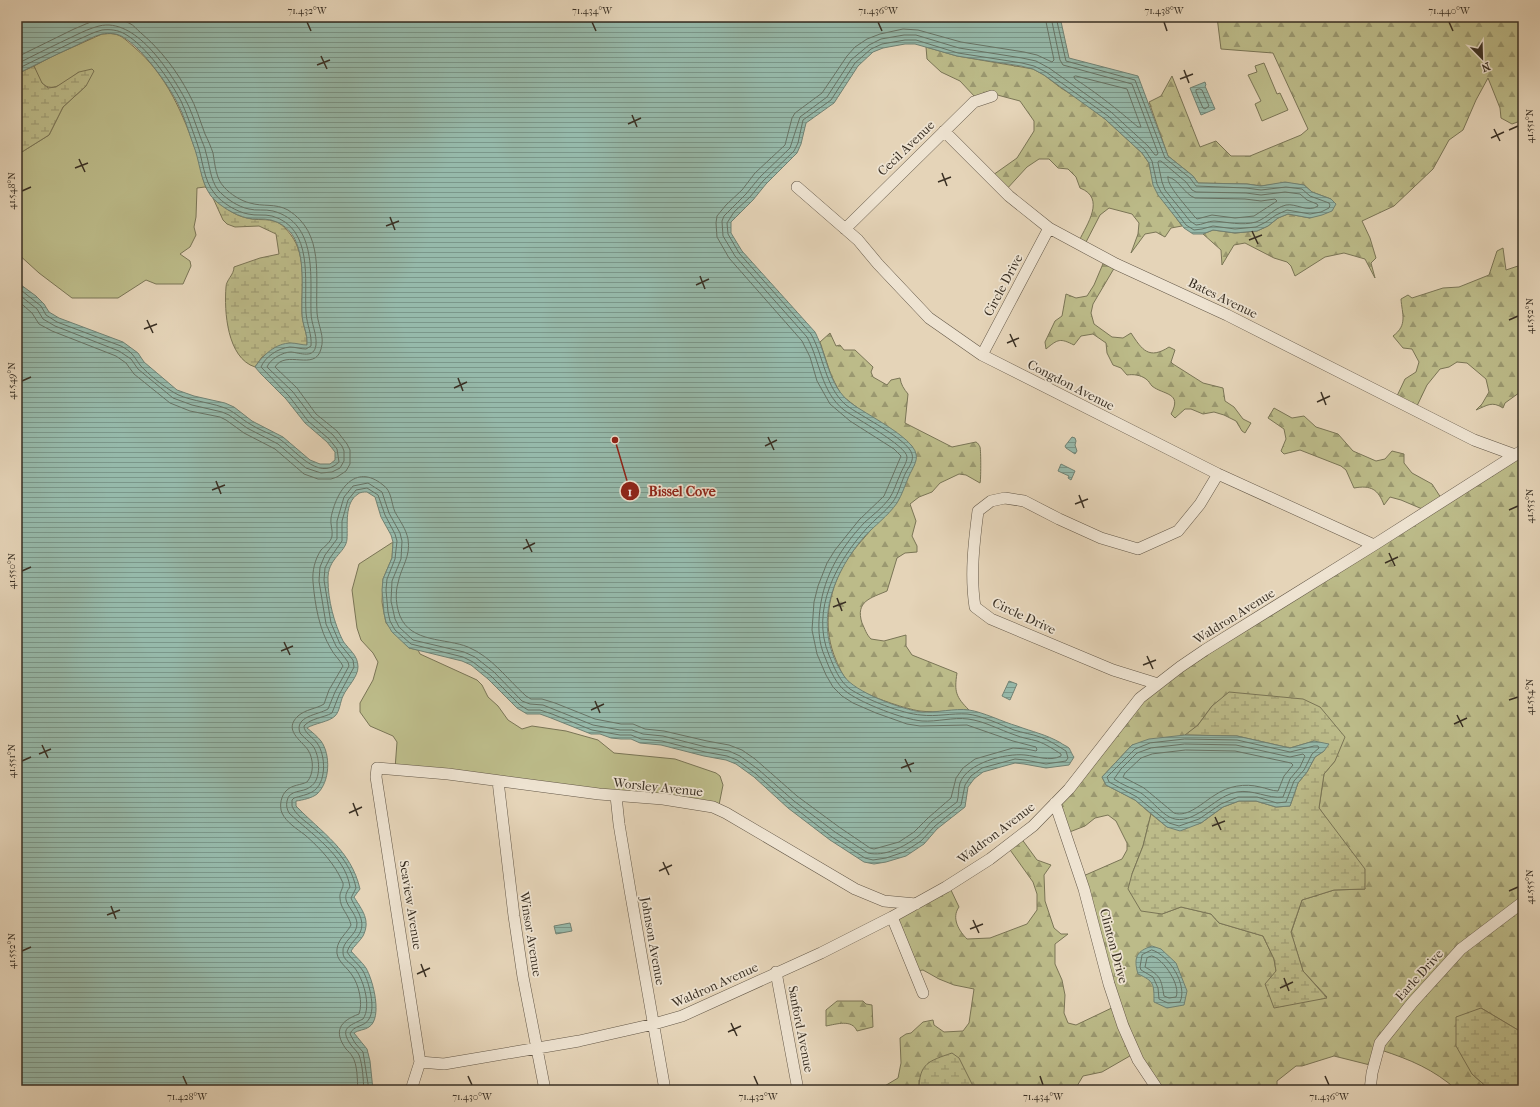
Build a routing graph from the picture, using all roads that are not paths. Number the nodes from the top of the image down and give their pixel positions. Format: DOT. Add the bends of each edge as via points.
graph roads {
  1 [pos="992,96"];
  2 [pos="944,131"];
  3 [pos="797,187"];
  4 [pos="1049,228"];
  5 [pos="845,229"];
  6 [pos="982,355"];
  7 [pos="1519,453"];
  8 [pos="1218,474"];
  9 [pos="1374,545"];
  10 [pos="1158,684"];
  11 [pos="377,771"];
  12 [pos="498,781"];
  13 [pos="616,796"];
  14 [pos="1055,803"];
  15 [pos="1523,902"];
  16 [pos="916,904"];
  17 [pos="892,917"];
  18 [pos="776,972"];
  19 [pos="923,993"];
  20 [pos="654,1024"];
  21 [pos="537,1048"];
  22 [pos="420,1062"];
  23 [pos="411,1090"];
  24 [pos="545,1090"];
  25 [pos="665,1090"];
  26 [pos="798,1090"];
  27 [pos="1158,1090"];
  28 [pos="1370,1090"];
  1 -- 2 [label="street, Cecil Avenue" via="974,102"];
  2 -- 4 [label="street, Bates Avenue" via="1009,196"];
  2 -- 5 [label="street, Cecil Avenue"];
  3 -- 5 [label="street, Congdon Avenue"];
  4 -- 6 [label="street, Circle Drive"];
  4 -- 7 [label="street, Bates Avenue" via="1116,264 1227,315 1474,440"];
  5 -- 6 [label="street, Congdon Avenue" via="929,318"];
  6 -- 8 [label="street, Congdon Avenue"];
  7 -- 9 [label="street, Waldron Avenue"];
  8 -- 9 [label="street, Congdon Avenue"];
  8 -- 10 [label="street, Circle Drive" via="1200,504 1178,532 1138,549 1101,538 1024,501 1005,498 991,501 978,511 974,536 972,588 975,607 991,619 1113,670"];
  9 -- 10 [label="street, Waldron Avenue" via="1205,650"];
  10 -- 14 [label="street, Waldron Avenue" via="1140,698 1069,789"];
  11 -- 12 [label="street, Worsley Avenue" via="377,768"];
  11 -- 22 [label="street, Seaview Avenue"];
  12 -- 13 [label="street, Worsley Avenue"];
  12 -- 21 [label="street, Winsor Avenue" via="514,916"];
  13 -- 16 [label="street, Worsley Avenue" via="663,799 713,807 855,889 884,901"];
  13 -- 20 [label="street, Johnson Avenue"];
  14 -- 16 [label="street, Waldron Avenue" via="1033,826 990,859"];
  14 -- 27 [label="street, Clinton Drive" via="1084,889 1123,1026 1138,1060"];
  15 -- 28 [label="street, Earle Drive" via="1461,949 1412,1003 1380,1043"];
  16 -- 17 [label="street, Waldron Avenue"];
  17 -- 18 [label="street, Waldron Avenue"];
  17 -- 19 [label="street"];
  18 -- 20 [label="street, Waldron Avenue" via="682,1016"];
  18 -- 26 [label="street, Sanford Avenue"];
  20 -- 21 [label="street, Waldron Avenue"];
  20 -- 25 [label="street, Johnson Avenue"];
  21 -- 22 [label="street, Waldron Avenue" via="444,1064"];
  21 -- 24 [label="street, Winsor Avenue"];
  22 -- 23 [label="street, Seaview Avenue"];
}
